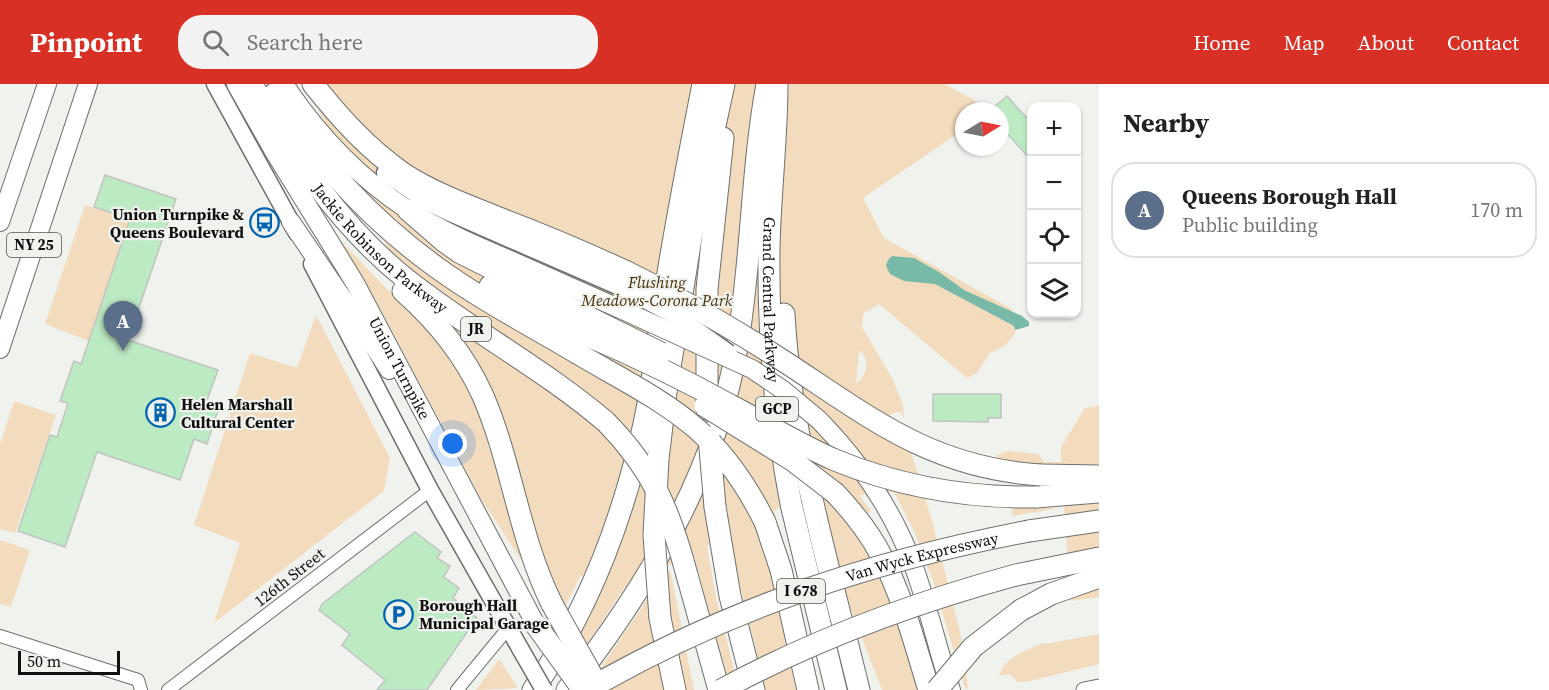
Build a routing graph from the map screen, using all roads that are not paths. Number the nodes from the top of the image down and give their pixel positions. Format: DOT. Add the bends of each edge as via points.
graph roads {
  1 [pos="47,84"];
  2 [pos="88,84"];
  3 [pos="215,84"];
  4 [pos="236,84"];
  5 [pos="252,84"];
  6 [pos="268,84"];
  7 [pos="284,84"];
  8 [pos="304,84"];
  9 [pos="313,84"];
  10 [pos="704,84"];
  11 [pos="724,84"];
  12 [pos="730,84"];
  13 [pos="767,84"];
  14 [pos="777,84"];
  15 [pos="777,122"];
  16 [pos="408,210"];
  17 [pos="0,222"];
  18 [pos="291,222"];
  19 [pos="352,228"];
  20 [pos="624,280"];
  21 [pos="587,337"];
  22 [pos="0,349"];
  23 [pos="752,369"];
  24 [pos="440,445"];
  25 [pos="1099,476"];
  26 [pos="430,490"];
  27 [pos="1099,492"];
  28 [pos="1099,521"];
  29 [pos="1099,558"];
  30 [pos="687,575"];
  31 [pos="1099,577"];
  32 [pos="838,605"];
  33 [pos="536,625"];
  34 [pos="509,627"];
  35 [pos="0,636"];
  36 [pos="1099,687"];
  37 [pos="591,688"];
  38 [pos="141,690"];
  39 [pos="168,690"];
  40 [pos="458,690"];
  41 [pos="533,690"];
  42 [pos="544,690"];
  43 [pos="569,690"];
  44 [pos="675,690"];
  45 [pos="704,690"];
  46 [pos="720,690"];
  47 [pos="754,690"];
  48 [pos="808,690"];
  49 [pos="836,690"];
  50 [pos="859,690"];
  51 [pos="872,690"];
  52 [pos="929,690"];
  53 [pos="937,690"];
  54 [pos="951,690"];
  55 [pos="1084,690"];
  1 -- 17 [label="main road, NY 25"];
  2 -- 22 [label="main road, NY 25"];
  3 -- 18 [label="main road, Union Turnpike"];
  4 -- 24 [label="main road, Union Turnpike" via="355,283"];
  5 -- 19 [label="highway, Jackie Robinson Parkway / JR" via="305,168"];
  6 -- 21 [label="highway, Jackie Robinson Parkway" via="332,173 400,239 457,281"];
  7 -- 16 [label="main road" via="340,155"];
  8 -- 20 [label="main road" via="332,123 370,161 418,196 471,224"];
  9 -- 20 [label="highway" via="367,144 418,182 574,248"];
  10 -- 41 [label="highway" via="644,422 630,480 584,603 561,649"];
  11 -- 44 [label="highway, bridge" via="692,232 658,459 654,535 660,618"];
  12 -- 47 [label="highway, bridge" via="707,289 708,415 715,507 730,596"];
  13 -- 43 [label="highway" via="760,120 744,301 723,412 668,537 622,616"];
  14 -- 15 [label="highway, Grand Central Parkway / GCP"];
  15 -- 32 [label="highway" via="783,163 781,250 790,380"];
  15 -- 49 [label="highway, Grand Central Parkway / GCP" via="769,276 778,416 791,504"];
  16 -- 21 [label="highway" via="459,252"];
  16 -- 23 [label="main road, bridge" via="454,236"];
  18 -- 24 [label="main road"];
  18 -- 26 [label="main road, Union Turnpike"];
  19 -- 30 [label="highway, Jackie Robinson Parkway / JR, bridge" via="406,279 606,422 641,463 661,496"];
  19 -- 37 [label="highway, bridge" via="389,279 444,334 475,381 495,428 531,554"];
  20 -- 23 [label="main road, bridge"];
  20 -- 25 [label="highway, bridge" via="728,327 900,436 946,456 978,466 1041,475"];
  21 -- 27 [label="highway, bridge" via="706,377 835,460 879,476 991,496"];
  21 -- 48 [label="highway, bridge" via="660,403 713,444 738,474 765,522 781,570"];
  21 -- 52 [label="highway, bridge" via="792,460 835,492 860,521 885,563"];
  23 -- 54 [label="main road, bridge" via="819,420 864,472 902,538"];
  24 -- 33 [label="main road, Union Turnpike"];
  26 -- 34 [label="main road, Union Turnpike"];
  26 -- 39 [label="street, 126th Street"];
  28 -- 37 [label="highway, Van Wyck Expressway / I 678, bridge" via="1029,531 892,562 806,590 704,630"];
  29 -- 46 [label="highway, bridge" via="945,595 850,629"];
  30 -- 45 [label="highway"];
  30 -- 46 [label="highway"];
  31 -- 53 [label="highway, bridge" via="1051,594 1022,610 974,646"];
  32 -- 50 [label="highway"];
  32 -- 51 [label="highway"];
  33 -- 37 [label="highway, bridge"];
  33 -- 43 [label="main road, Union Turnpike, bridge"];
  34 -- 40 [label="street"];
  34 -- 42 [label="main road, Union Turnpike, bridge"];
  35 -- 38 [label="street" via="138,680"];
  36 -- 55 [label="street"];
}
